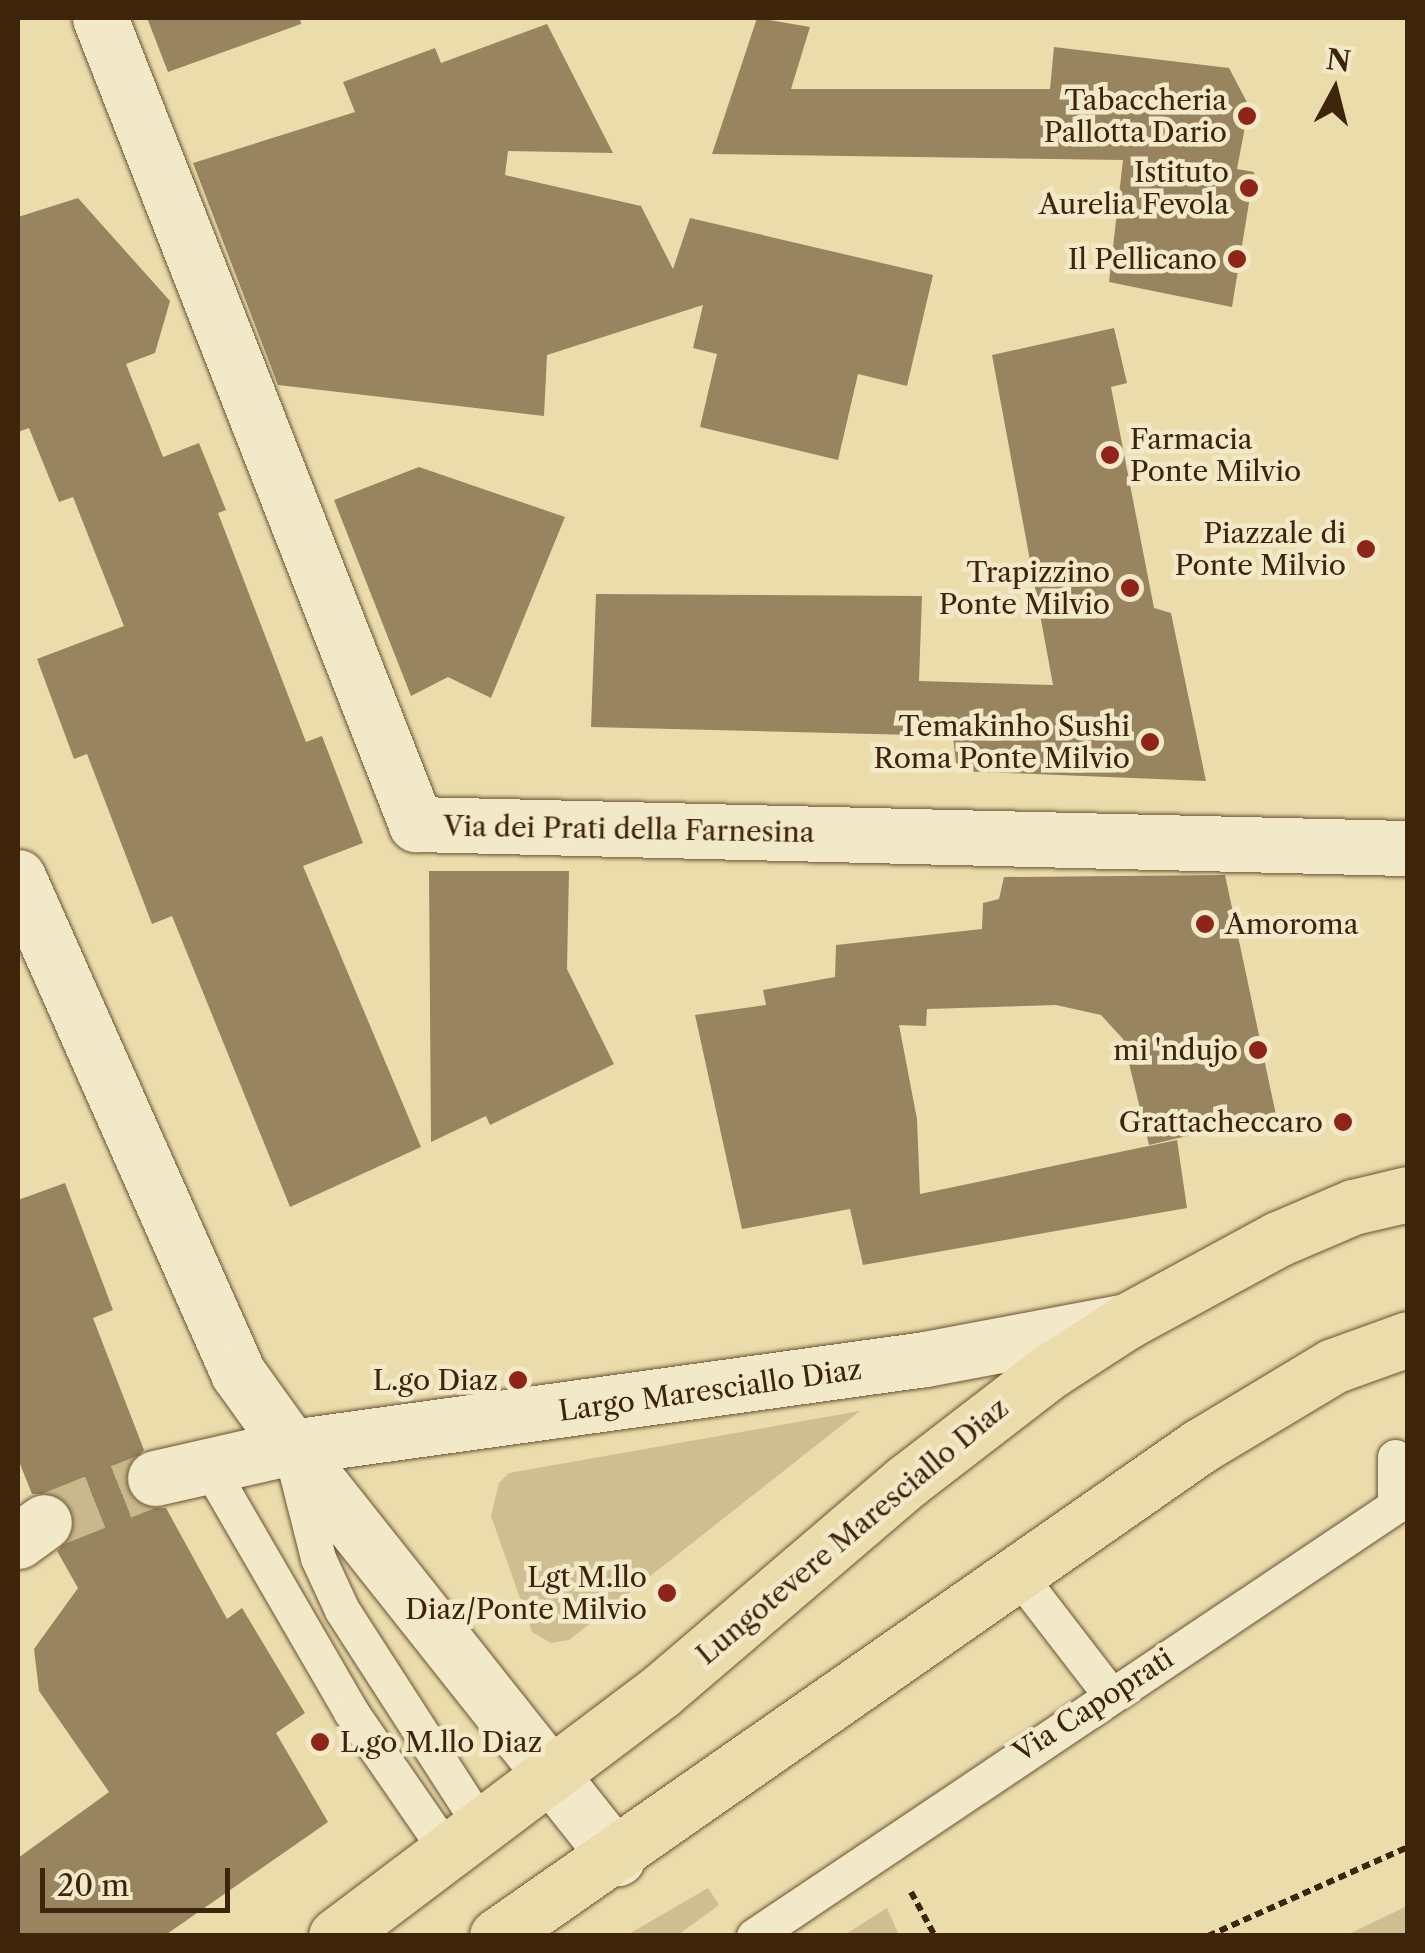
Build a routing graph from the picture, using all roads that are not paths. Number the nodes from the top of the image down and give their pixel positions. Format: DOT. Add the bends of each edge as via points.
graph roads {
  1 [pos="100,18"];
  2 [pos="1408,848"];
  3 [pos="18,877"];
  4 [pos="1408,1194"];
  5 [pos="1126,1320"];
  6 [pos="1400,1338"];
  7 [pos="291,1447"];
  8 [pos="1395,1457"];
  9 [pos="208,1465"];
  10 [pos="155,1478"];
  11 [pos="1019,1576"];
  12 [pos="1110,1694"];
  13 [pos="549,1776"];
  14 [pos="466,1842"];
  15 [pos="617,1858"];
  16 [pos="336,1936"];
  17 [pos="497,1936"];
  18 [pos="754,1936"];
  1 -- 2 [label="street, Via dei Prati della Farnesina" via="416,824"];
  3 -- 7 [label="street" via="238,1374"];
  4 -- 5 [label="main road, Lungotevere Maresciallo Diaz" via="1320,1220"];
  5 -- 7 [label="street, Largo Maresciallo Diaz" via="924,1359"];
  5 -- 13 [label="main road, Lungotevere Maresciallo Diaz" via="988,1416 661,1691"];
  6 -- 11 [label="main road" via="1246,1415"];
  7 -- 9 [label="street, Largo Maresciallo Diaz"];
  7 -- 13 [label="street"];
  7 -- 14 [label="lane" via="329,1586"];
  8 -- 12 [label="lane, Via Capoprati" via="1395,1506"];
  9 -- 10 [label="street, Largo Maresciallo Diaz"];
  9 -- 14 [label="lane" via="351,1712"];
  11 -- 12 [label="lane"];
  11 -- 15 [label="main road"];
  12 -- 18 [label="lane, Via Capoprati"];
  13 -- 14 [label="main road, Lungotevere Maresciallo Diaz"];
  13 -- 15 [label="street"];
  14 -- 16 [label="main road, Lungotevere Maresciallo Diaz"];
  15 -- 17 [label="main road"];
}
